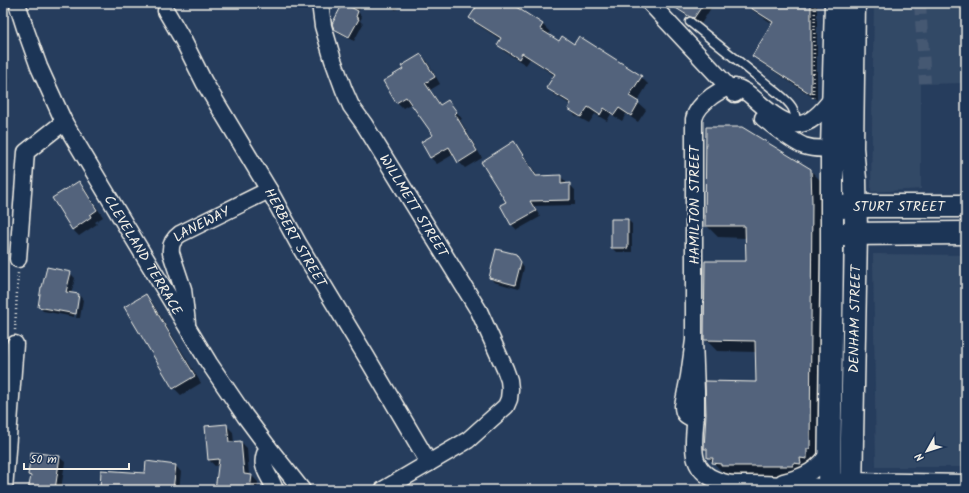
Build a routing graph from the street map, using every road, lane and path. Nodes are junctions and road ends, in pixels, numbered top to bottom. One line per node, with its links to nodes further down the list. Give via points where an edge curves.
1 (17, 3): 11 (street, CLEVELAND TERRACE, via 39,67)
2 (320, 3): 26 (street, WILLMETT STREET, via 323,26 333,60 351,106 479,311 508,380 510,389 506,406 468,440)
3 (650, 3): 9 (street)
4 (815, 3): 10 (path)
5 (836, 3): 10 (main road, DENHAM STREET)
6 (854, 3): 13 (main road, DENHAM STREET)
7 (166, 11): 14 (street, HERBERT STREET, via 204,82)
8 (690, 22): 12 (lane, via 790,104 795,114)
9 (728, 88): 12 (street, via 748,107); 27 (street, HAMILTON STREET, via 705,102 697,110 694,119 695,455 704,473 716,480 729,484)
10 (823, 99): 12 (street, via 818,116); 13 (main road, DENHAM STREET)
11 (64, 122): 21 (street, via 26,152); 22 (street, CLEVELAND TERRACE)
12 (793, 131): 13 (street, via 803,146 821,149)
13 (842, 148): 15 (main road, DENHAM STREET); 17 (main road, DENHAM STREET)
14 (269, 190): 22 (street, LANEWAY, via 180,234 172,242 170,248 183,289); 26 (street, HERBERT STREET)
15 (856, 206): 16 (main road, STURT STREET); 17 (main road, STURT STREET); 18 (main road, DENHAM STREET)
16 (966, 206)
17 (832, 208): 19 (main road, DENHAM STREET)
18 (856, 233): 19 (main road, STURT STREET); 20 (main road, STURT STREET); 29 (main road, DENHAM STREET)
19 (832, 234): 25 (main road, DENHAM STREET)
20 (966, 234)
21 (18, 259): 23 (path)
22 (188, 329): 24 (street, CLEVELAND TERRACE, via 228,392)
23 (15, 344): 30 (street)
24 (268, 447): 31 (street, via 263,459 264,466); 32 (street, CLEVELAND TERRACE)
25 (830, 451): 27 (street, via 822,463 811,472); 29 (main road, DENHAM STREET)
26 (429, 463): 33 (street)
27 (770, 486): 29 (street)
28 (966, 486): 29 (main road)
29 (835, 488)
30 (4, 490)
31 (275, 490)
32 (302, 490)
33 (383, 490)

